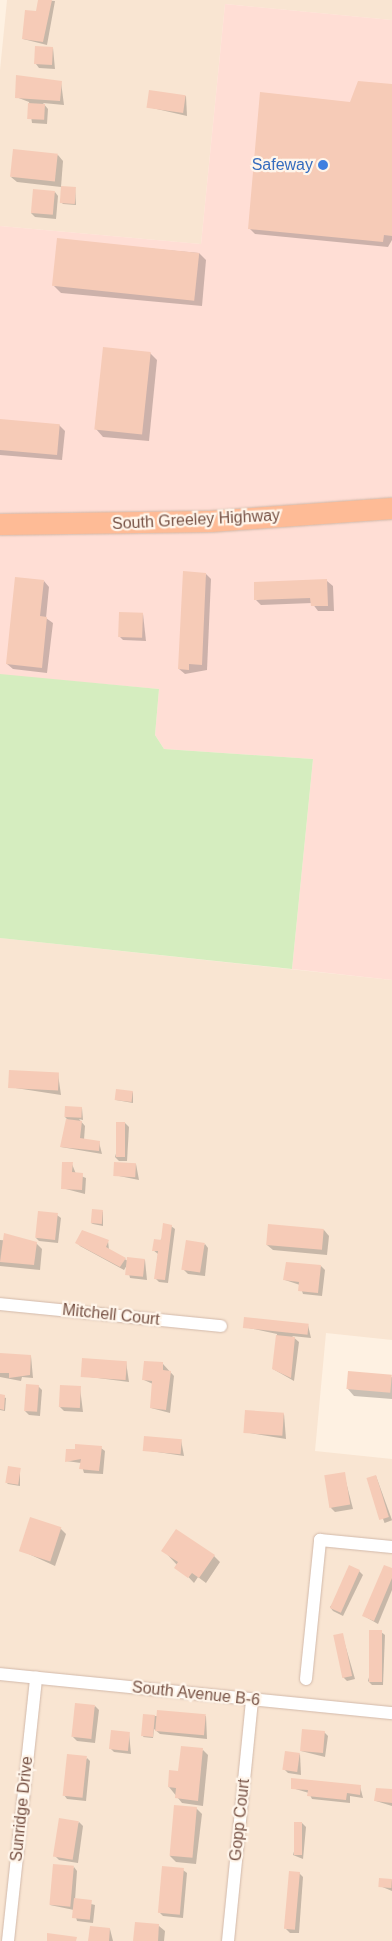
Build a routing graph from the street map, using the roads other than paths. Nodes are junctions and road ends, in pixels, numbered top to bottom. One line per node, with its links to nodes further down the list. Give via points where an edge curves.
1 (392, 508): 2 (highway, South Greeley Highway, via 210,521)
2 (0, 524)
3 (0, 1304): 4 (street, Mitchell Court)
4 (221, 1326)
5 (392, 1547): 8 (street, via 320,1540)
6 (0, 1674): 7 (street, South Avenue B-6)
7 (36, 1677): 9 (street, South Avenue B-6); 11 (street, Sunridge Drive)
8 (306, 1679)
9 (252, 1699): 10 (street, South Avenue B-6); 12 (street, Gopp Court)
10 (392, 1713)
11 (8, 1941)
12 (228, 1941)

